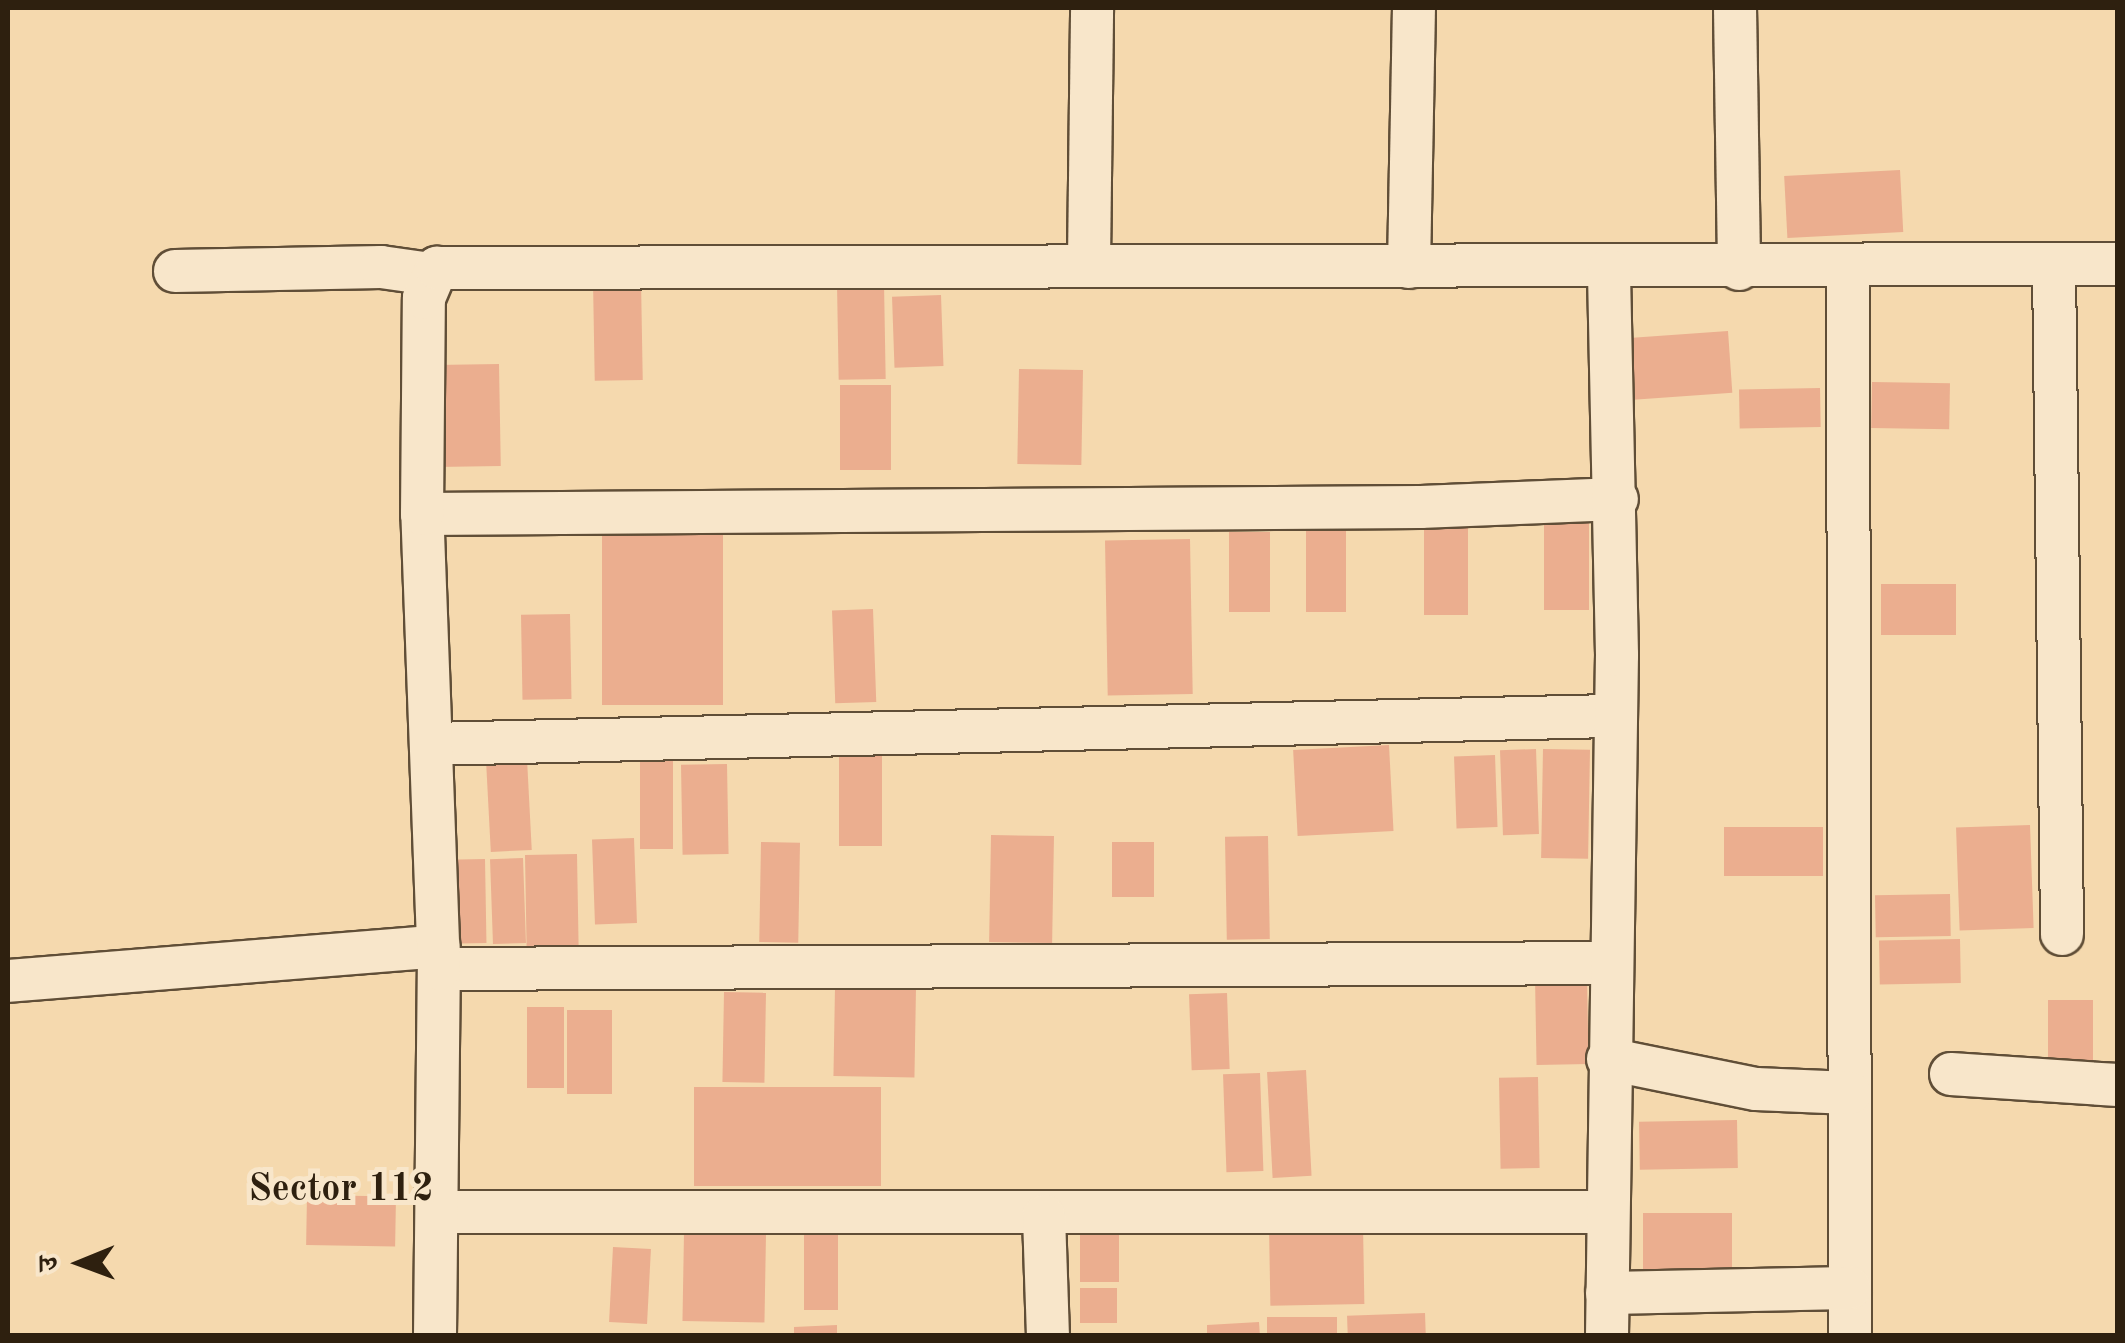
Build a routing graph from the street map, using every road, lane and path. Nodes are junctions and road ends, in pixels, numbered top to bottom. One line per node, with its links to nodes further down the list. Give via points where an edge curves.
1 (1092, 8): 4 (street)
2 (1414, 8): 7 (street)
3 (1734, 8): 9 (street)
4 (1089, 260): 7 (street); 12 (street, via 448,264)
5 (2118, 264): 6 (street)
6 (2054, 265): 8 (street); 17 (street)
7 (1409, 266): 10 (street)
8 (1848, 267): 9 (street); 24 (street)
9 (1739, 269): 10 (street)
10 (1609, 270): 13 (street)
11 (175, 271): 12 (street, via 367,266)
12 (432, 274): 14 (street, via 424,298)
13 (1617, 499): 14 (street, via 1420,508); 15 (street)
14 (422, 514): 16 (street)
15 (1614, 716): 16 (street); 19 (street)
16 (431, 744): 18 (street)
17 (2062, 934)
18 (439, 958): 19 (street); 20 (street); 25 (street)
19 (1608, 963): 21 (street)
20 (8, 981)
21 (1608, 1059): 24 (street, via 1773,1092); 26 (street)
22 (1950, 1074): 23 (street)
23 (2118, 1084)
24 (1850, 1093): 28 (street)
25 (440, 1212): 27 (street); 30 (street)
26 (1608, 1212): 27 (street); 29 (street)
27 (1044, 1216): 31 (street)
28 (1850, 1288): 29 (street); 33 (street)
29 (1607, 1292): 32 (street)
30 (436, 1336)
31 (1048, 1336)
32 (1606, 1336)
33 (1850, 1336)

